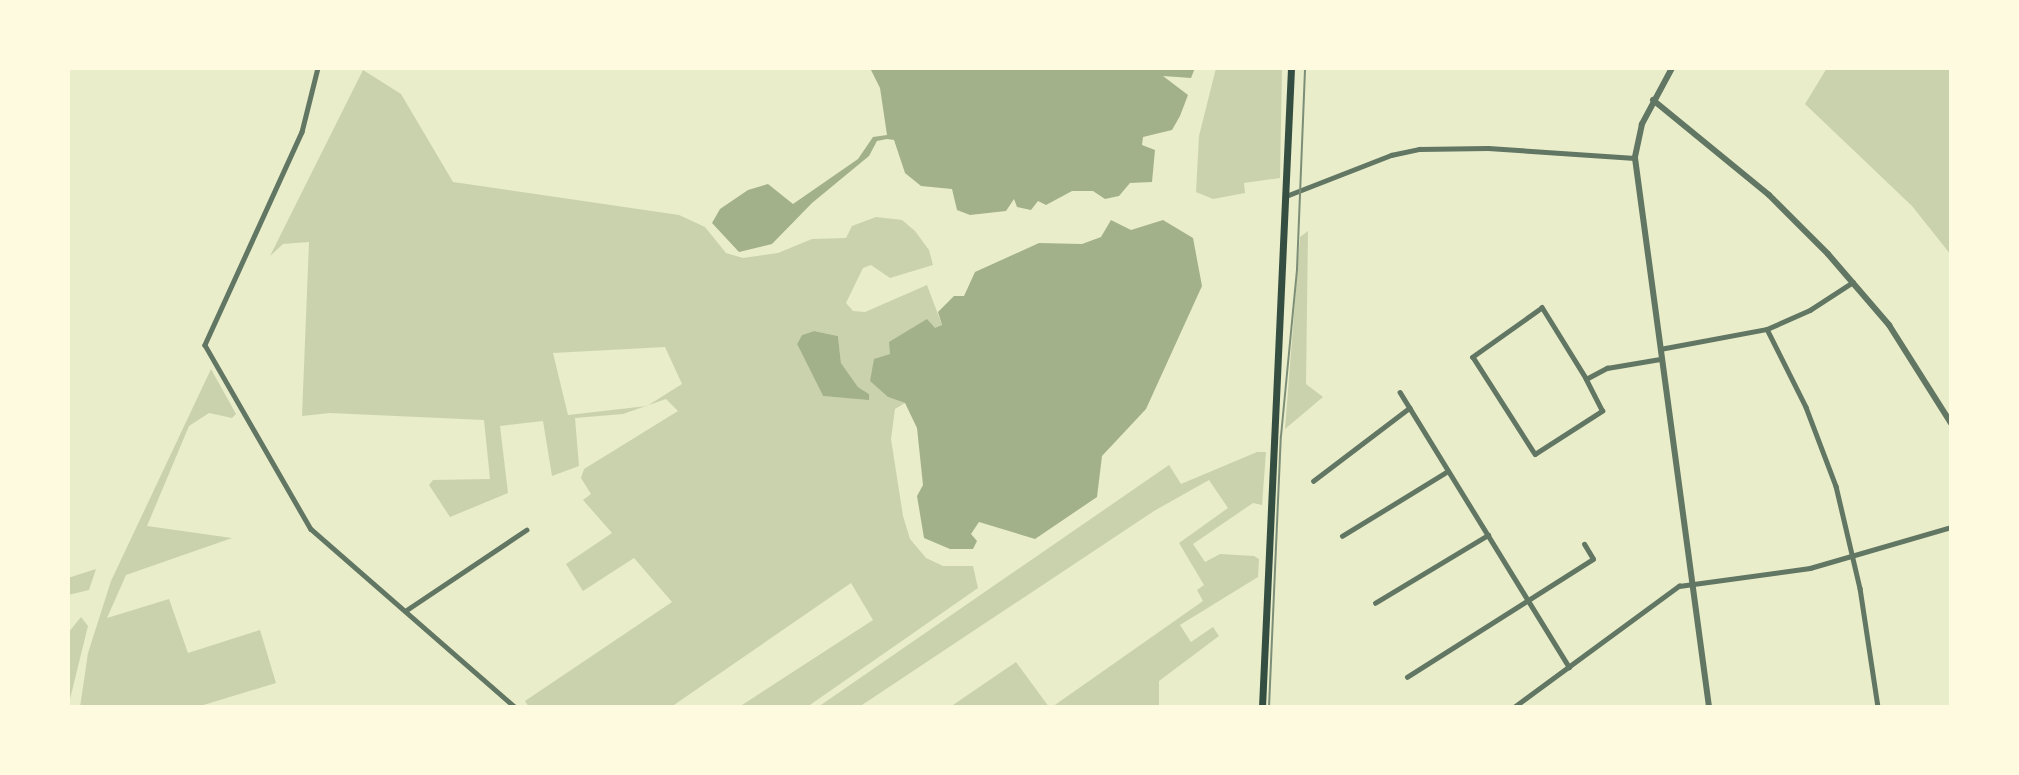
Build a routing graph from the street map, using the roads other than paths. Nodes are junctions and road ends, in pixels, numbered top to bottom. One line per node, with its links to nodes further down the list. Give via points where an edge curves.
1 (318, 68): 26 (street, via 312,105 205,345 311,529)
2 (1292, 68): 6 (main road)
3 (1672, 68): 4 (street)
4 (1653, 100): 5 (street, via 1637,136); 7 (street, via 1769,195)
5 (1635, 158): 6 (street, via 1488,148 1419,149 1391,155); 9 (street)
6 (1286, 196): 30 (main road)
7 (1854, 282): 8 (street, via 1811,310); 14 (street, via 1904,346)
8 (1767, 329): 9 (street); 22 (street, via 1822,445)
9 (1660, 349): 10 (street)
10 (1661, 359): 11 (street, via 1607,368); 23 (street)
11 (1586, 379): 11 (street, via 1602,411 1535,454 1473,357 1542,308)
12 (1400, 392): 13 (street)
13 (1409, 408): 15 (street); 16 (street)
14 (1951, 423)
15 (1448, 471): 19 (street); 20 (street)
16 (1313, 481)
17 (1951, 527): 22 (street)
18 (526, 530): 26 (street)
19 (1488, 535): 24 (street); 25 (street)
20 (1342, 536)
21 (1584, 544): 24 (street, via 1593,559)
22 (1854, 558): 23 (street); 33 (street)
23 (1692, 584): 27 (street, via 1676,589); 32 (street)
24 (1527, 600): 27 (street); 28 (street)
25 (1375, 603)
26 (405, 611): 29 (street)
27 (1569, 667): 31 (street)
28 (1407, 677)
29 (515, 707)
30 (1262, 707)
31 (1514, 707)
32 (1709, 707)
33 (1878, 707)

